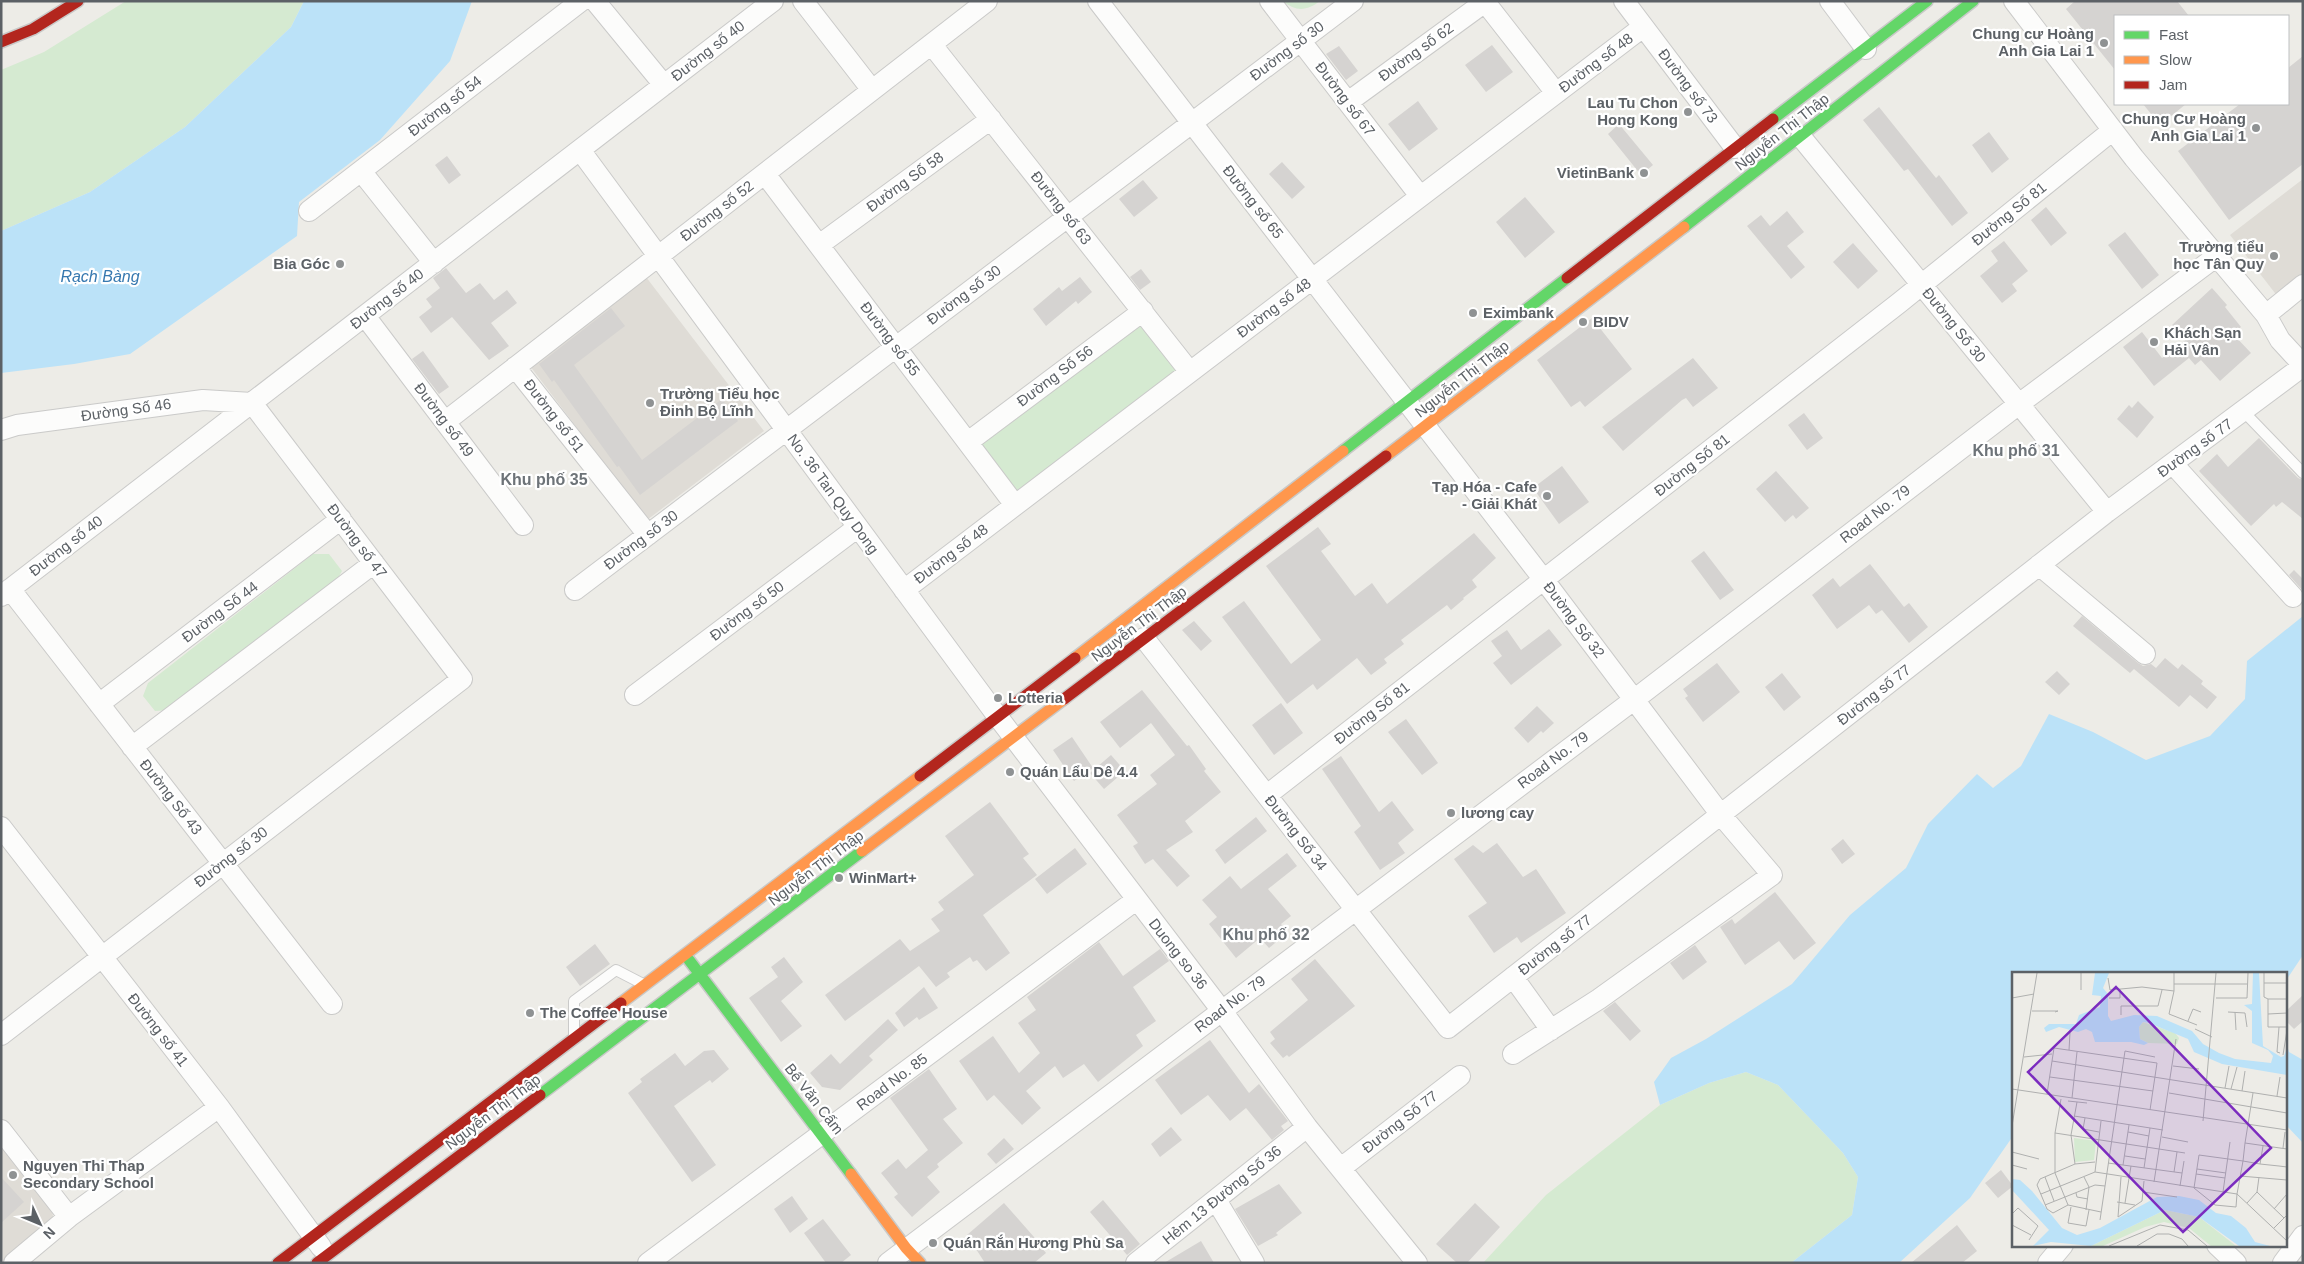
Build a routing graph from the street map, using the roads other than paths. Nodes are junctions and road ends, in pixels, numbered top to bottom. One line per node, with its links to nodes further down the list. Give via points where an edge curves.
1 (78, 1): 18 (main road)
2 (581, 1): 31 (street, Đường số 54)
3 (595, 1): 21 (street)
4 (773, 1): 21 (street, Đường số 40)
5 (803, 1): 22 (street)
6 (987, 1): 19 (street, Đường số 52)
7 (1098, 1): 26 (street, Đường số 65)
8 (1270, 1): 17 (street, Đường số 67)
9 (1353, 1): 17 (street, Đường số 30)
10 (1624, 1): 16 (street, Đường số 73)
11 (1830, 1): 20 (street)
12 (1927, 1): 20 (main road, Nguyễn Thị Thập)
13 (1972, 1): 28 (main road, Nguyễn Thị Thập)
14 (2014, 1): 27 (street)
15 (1485, 2): 23 (street); 24 (street, Đường số 62)
16 (1643, 27): 23 (street, Đường số 48); 29 (street, Đường số 73)
17 (1301, 41): 24 (street, Đường số 67); 26 (street, Đường số 30)
18 (1, 42)
19 (932, 45): 22 (street, Đường số 52); 25 (street, Đường số 63)
20 (1866, 49): 29 (main road, Nguyễn Thị Thập)
21 (664, 85): 30 (street, Đường số 40)
22 (872, 90): 32 (street, Đường số 52)
23 (1556, 93): 33 (street, Đường số 48)
24 (1348, 102): 33 (street, Đường số 67)
25 (991, 119): 35 (street, Đường số 63); 36 (street, Đường Số 58)
26 (1192, 124): 35 (street, Đường số 30); 40 (street, Đường số 65)
27 (2113, 130): 38 (street); 41 (street, Đường Số 81)
28 (1801, 138): 41 (street, Đường Số 30); 55 (main road, Nguyễn Thị Thập)
29 (1735, 148): 51 (main road, Nguyễn Thị Thập)
30 (580, 150): 37 (street, No. 36 Tan Quy Dong); 39 (street, Đường số 40)
31 (361, 171): 34 (street, Đường số 54); 39 (street)
32 (765, 174): 36 (street, Đường số 55); 37 (street, Đường số 52)
33 (1420, 196): 40 (street, Đường số 48)
34 (309, 211)
35 (1068, 218): 43 (street, Đường số 63); 46 (street, Đường số 30)
36 (819, 245): 46 (street, Đường số 55)
37 (659, 256): 48 (street, Đường số 52); 56 (street, No. 36 Tan Quy Dong)
38 (2217, 256): 45 (street); 52 (street, Road No. 79)
39 (434, 263): 44 (street, Đường số 40)
40 (1312, 279): 49 (street, Đường số 48); 51 (street, Đường số 65)
41 (1922, 285): 52 (street, Đường Số 30); 69 (street, Đường Số 81)
42 (2303, 285): 45 (street)
43 (1143, 311): 49 (street, Đường số 63); 58 (street, Đường Số 56)
44 (365, 316): 50 (street, Đường số 40); 54 (street, Đường số 49)
45 (2266, 316): 47 (street, via 2280,340)
46 (895, 346): 56 (street, Đường số 30); 58 (street, Đường số 55)
47 (2303, 366): 53 (street, Đường số 77)
48 (515, 367): 54 (street, Đường số 52); 66 (street, Đường số 51)
49 (1190, 372): 61 (street, Đường số 48)
50 (252, 403): 57 (street, Đường Số 46, via 203,400 17,425); 63 (street, Đường số 47); 72 (street, Đường số 40)
51 (1407, 403): 55 (street, Đường Số 32); 80 (main road, Nguyễn Thị Thập)
52 (2019, 404): 62 (street, Đường Số 30); 78 (street, Road No. 79)
53 (2244, 412): 59 (street, Đường số 77); 60 (lane)
54 (446, 421): 64 (street, Đường số 49)
55 (1424, 427): 69 (street, Đường Số 32); 74 (main road, Nguyễn Thị Thập)
56 (786, 429): 65 (street, No. 36 Tan Quy Dong); 66 (street, Đường số 30)
57 (1, 430)
58 (968, 442): 61 (street, Đường số 55)
59 (2173, 464): 62 (street, Đường số 77); 73 (street)
60 (2303, 473)
61 (1015, 505): 71 (street, Đường số 48)
62 (2107, 512): 68 (street, Đường số 77)
63 (340, 519): 67 (street, Đường số 47); 79 (street, Đường Số 44)
64 (523, 525)
65 (858, 527): 71 (street, No. 36 Tan Quy Dong); 77 (street, Đường số 50)
66 (648, 535): 70 (street, Đường số 30)
67 (374, 563): 76 (street, Đường số 47); 82 (street)
68 (2039, 565): 75 (street); 84 (street, Đường số 77)
69 (1544, 580): 78 (street, Đường Số 32); 83 (street, Đường Số 81)
70 (575, 590)
71 (904, 590): 80 (street, No. 36 Tan Quy Dong)
72 (6, 593): 79 (street, Đường Số 43)
73 (2293, 597)
74 (1144, 638): 81 (main road, Nguyễn Thị Thập); 83 (street, Đường Số 34)
75 (2145, 654)
76 (462, 679): 86 (street, Đường số 30)
77 (636, 695)
78 (1635, 699): 84 (street, Đường Số 32); 88 (street, Road No. 79)
79 (100, 704): 82 (street, Đường Số 43)
80 (998, 717): 81 (street, No. 36 Tan Quy Dong); 89 (main road, Nguyễn Thị Thập)
81 (1014, 738): 87 (street, Duong so 36); 91 (main road, Nguyễn Thị Thập)
82 (132, 747): 86 (street, Đường Số 43)
83 (1266, 795): 88 (street, Đường Số 34)
84 (1721, 815): 92 (street, Đường số 77); 97 (street, Đường Số 32, via 1772,875)
85 (4, 837): 90 (street, Đường số 41)
86 (223, 864): 90 (street, Đường số 30); 94 (street, Đường Số 43)
87 (1136, 900): 95 (street, Duong so 36); 105 (street, Road No. 85)
88 (1355, 909): 95 (street, Road No. 79); 96 (street, Đường Số 34)
89 (684, 954): 91 (main road, Bế Văn Cấm); 93 (main road, Nguyễn Thị Thập)
90 (101, 958): 98 (street, Đường số 30); 102 (street, Đường số 41)
91 (699, 975): 105 (main road, Bế Văn Cấm); 114 (main road, Nguyễn Thị Thập)
92 (1513, 977): 96 (street, Đường số 77); 97 (street)
93 (644, 984): 99 (main road, Nguyễn Thị Thập); 99 (lane, via 616,970 574,1001)
94 (332, 1004)
95 (1222, 1011): 103 (street, Duong so 36); 113 (street, Road No. 79)
96 (1448, 1028)
97 (1551, 1030): 100 (street)
98 (1, 1035)
99 (574, 1037): 109 (main road, Nguyễn Thị Thập)
100 (1513, 1054)
101 (1460, 1076): 106 (street, Đường Số 77)
102 (219, 1107): 108 (street); 109 (street, Đường số 41)
103 (1307, 1126): 106 (street, Duong so 36); 107 (street, Hẻm 13 Đường Số 36)
104 (1, 1130): 108 (street)
105 (822, 1134): 113 (main road, Bế Văn Cấm); 119 (street, Road No. 85)
106 (1341, 1168): 124 (street, Duong so 36)
107 (1216, 1200): 122 (street, Hẻm 13 Đường Số 36); 123 (street)
108 (69, 1217): 117 (street)
109 (312, 1236): 114 (street, Đường số 41); 118 (main road, Nguyễn Thị Thập)
110 (2303, 1236): 115 (street)
111 (2062, 1246): 116 (street)
112 (2218, 1246): 125 (street)
113 (906, 1248): 120 (street, Road No. 79); 121 (main road, Bế Văn Cấm)
114 (326, 1260)
115 (2289, 1261)
116 (2049, 1262)
117 (14, 1263)
118 (278, 1263)
119 (648, 1263)
120 (888, 1263)
121 (920, 1263)
122 (1136, 1263)
123 (1254, 1263)
124 (1417, 1263)
125 (2236, 1263)

